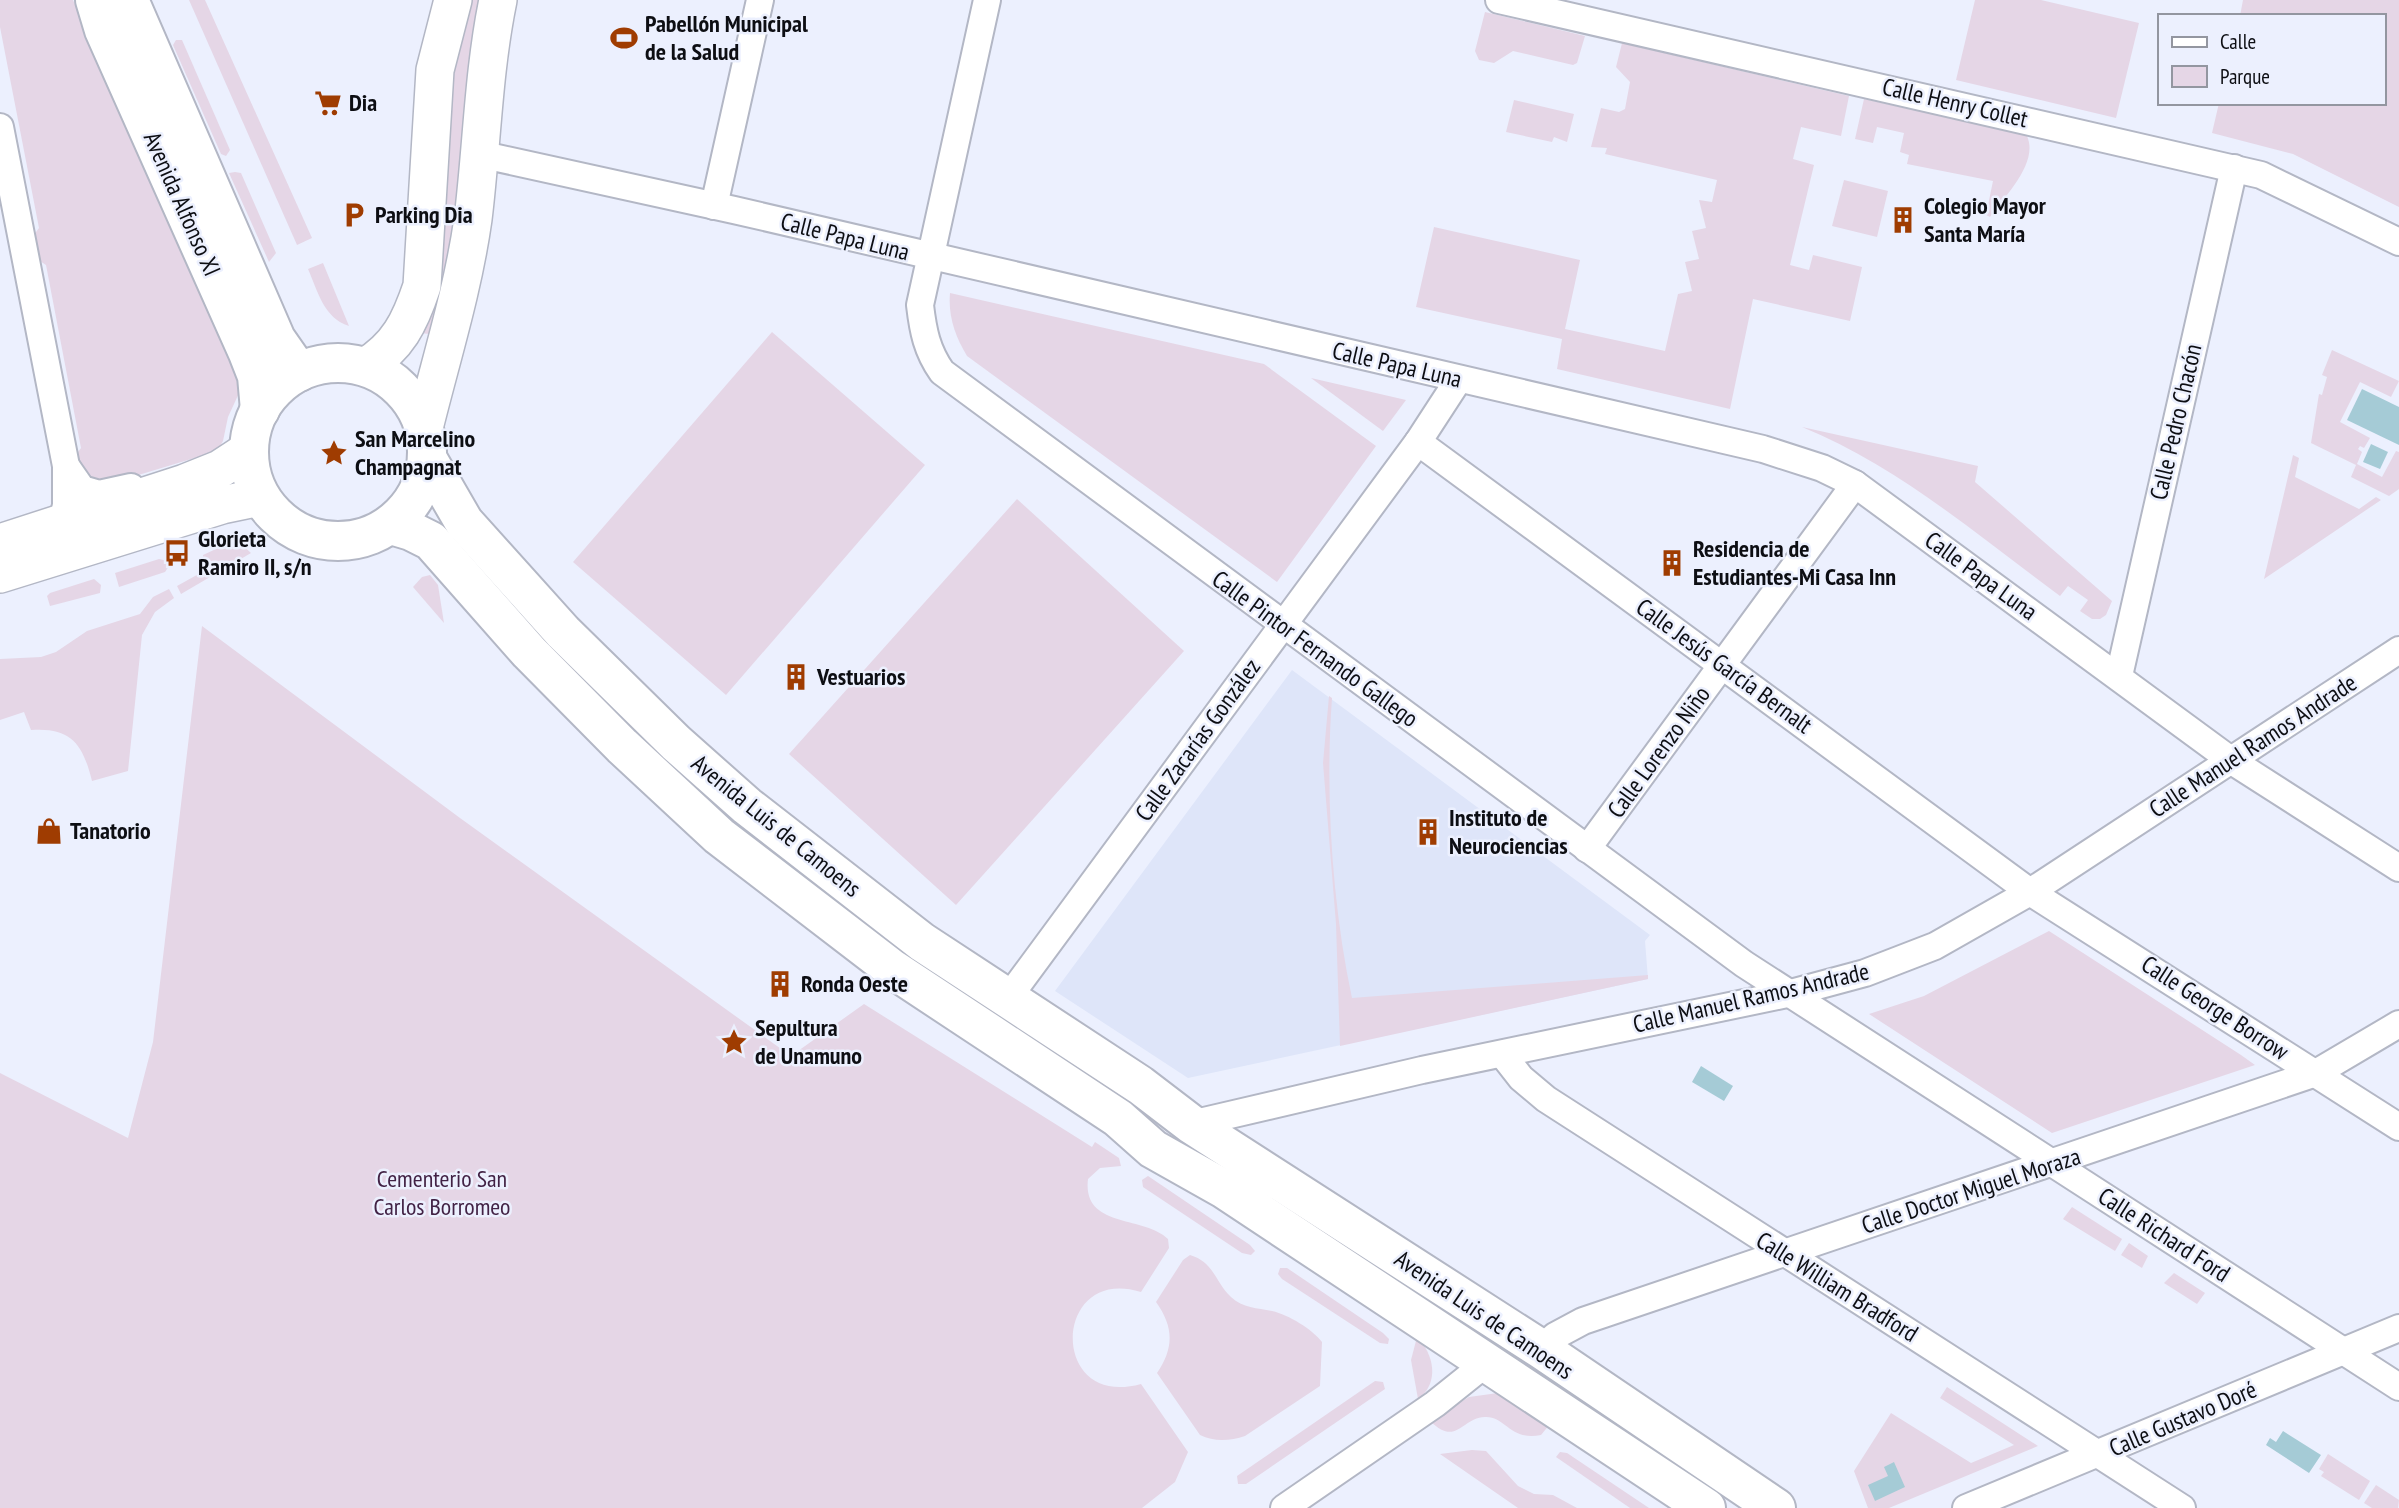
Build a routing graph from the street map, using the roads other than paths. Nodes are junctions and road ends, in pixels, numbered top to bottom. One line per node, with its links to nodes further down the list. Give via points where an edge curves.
1 (129, 0): 15 (main road, Avenida Alfonso XI, via 276,339)
2 (453, 0): 14 (main road, via 435,70 422,286 397,342)
3 (498, 0): 9 (main road)
4 (760, 0): 11 (street)
5 (987, 0): 13 (street, Calle Pintor Fernando Gallego)
6 (1499, 0): 10 (street, Calle Henry Collet)
7 (95, 10): 17 (main road, Avenida Alfonso XI, via 248,353 257,376)
8 (0, 127): 21 (street)
9 (479, 154): 11 (street, Calle Papa Luna); 19 (main road, via 460,288)
10 (2234, 168): 12 (street, Calle Henry Collet, via 2261,175); 32 (street, Calle Pedro Chacón)
11 (714, 206): 13 (street, Calle Papa Luna)
12 (2399, 242)
13 (928, 257): 16 (street, Calle Papa Luna); 29 (street, Calle Pintor Fernando Gallego, via 920,305 927,344 942,372)
14 (365, 367): 15 (main road, via 343,363); 19 (main road, via 391,381 412,401)
15 (299, 372): 17 (main road, via 283,382)
16 (1458, 379): 18 (street, Calle Zacarías González); 23 (street, Calle Papa Luna, via 1763,449)
17 (260, 410): 20 (main road)
18 (1418, 442): 29 (street, Calle Zacarías González); 31 (street, Calle Jesús García Bernalt)
19 (426, 443): 26 (main road, via 422,481 411,503); 38 (main road, Avenida Luis de Camoens, via 470,529 563,632 676,743 832,873 922,942)
20 (249, 450): 22 (main road, via 220,469); 24 (main road)
21 (66, 466): 22 (street, via 82,489 99,494); 25 (street)
22 (185, 483): 25 (main road)
23 (1855, 484): 31 (street, Calle Lorenzo Niño); 32 (street, Calle Papa Luna)
24 (260, 498): 26 (main road, via 295,530 316,539 360,539); 28 (main road, via 222,505)
25 (62, 524): 27 (main road)
26 (391, 525): 42 (main road, Avenida Luis de Camoens, via 430,541 545,668 719,836 891,968)
27 (0, 543)
28 (0, 574)
29 (1283, 624): 34 (street, Calle Pintor Fernando Gallego); 38 (street, Calle Zacarías González)
30 (2399, 650): 33 (street, Calle Manuel Ramos Andrade)
31 (1723, 666): 34 (street, Calle Lorenzo Niño); 36 (street, Calle Jesús García Bernalt)
32 (2119, 676): 33 (street, Calle Papa Luna)
33 (2232, 761): 35 (street, Calle Papa Luna); 36 (street, Calle Manuel Ramos Andrade)
34 (1587, 849): 37 (street, Calle Pintor Fernando Gallego)
35 (2399, 868)
36 (2029, 892): 37 (street, Calle Manuel Ramos Andrade, via 1935,946 1865,973); 41 (street, Calle George Borrow)
37 (1787, 994): 40 (street, Calle Manuel Ramos Andrade); 45 (street, Calle Richard Ford)
38 (1008, 998): 43 (main road, Avenida Luis de Camoens)
39 (2399, 1024): 41 (street, Calle Doctor Miguel Moraza)
40 (1503, 1055): 43 (street, Calle Manuel Ramos Andrade); 46 (street, Calle William Bradford, via 1539,1094)
41 (2316, 1073): 44 (street, Calle George Borrow); 45 (street, Calle Doctor Miguel Moraza)
42 (1125, 1123): 43 (main road, Avenida Luis de Camoens, via 1172,1130); 50 (main road, Avenida Luis de Camoens, via 1153,1149 1224,1189)
43 (1191, 1124): 48 (main road, Avenida Luis de Camoens)
44 (2399, 1127)
45 (2051, 1164): 46 (street, Calle Doctor Miguel Moraza); 49 (street, Calle Richard Ford)
46 (1783, 1253): 48 (street, Calle Doctor Miguel Moraza, via 1572,1326); 52 (street, Calle William Bradford)
47 (2399, 1328): 49 (street, Calle Gustavo Doré)
48 (1541, 1349): 55 (main road, Avenida Luis de Camoens)
49 (2343, 1352): 51 (street, Calle Richard Ford); 52 (street, Calle Gustavo Doré)
50 (1485, 1364): 53 (street); 54 (main road, Avenida Luis de Camoens)
51 (2399, 1387)
52 (2098, 1454): 56 (street, Calle Gustavo Doré); 57 (street, Calle William Bradford)
53 (1284, 1508)
54 (1706, 1508)
55 (1776, 1508)
56 (1966, 1508)
57 (2182, 1508)

